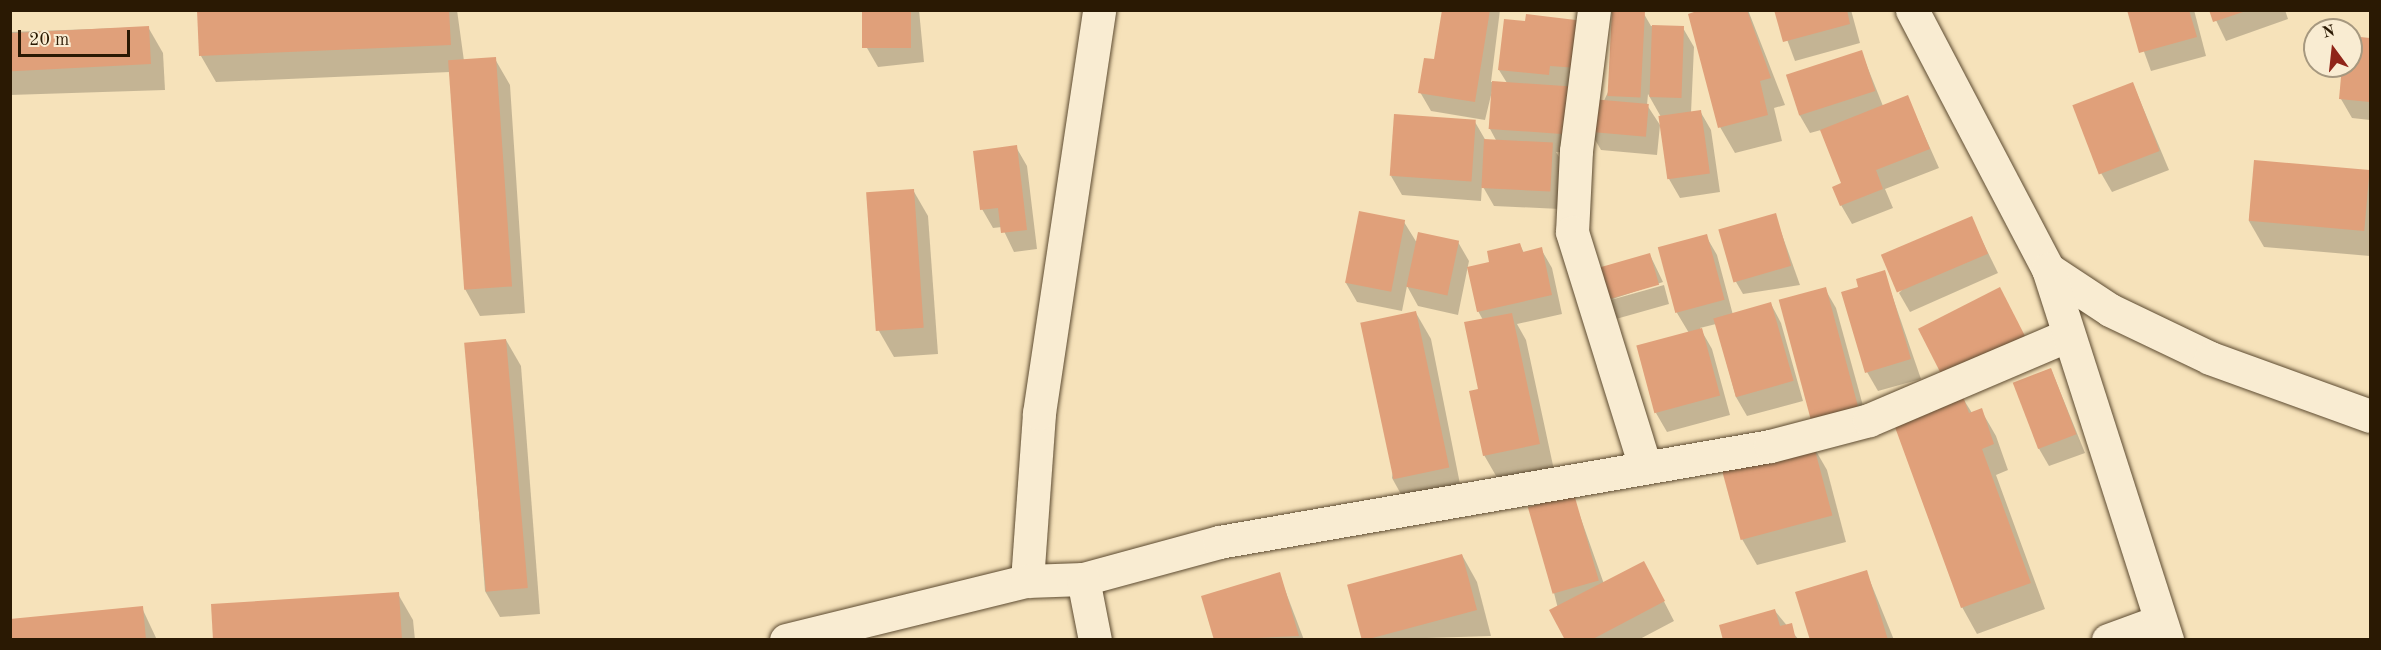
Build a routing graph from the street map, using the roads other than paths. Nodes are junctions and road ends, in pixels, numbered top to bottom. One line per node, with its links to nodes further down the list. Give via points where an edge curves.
1 (1099, 10): 9 (street, via 1039,413)
2 (1594, 10): 7 (street, via 1576,151 1572,232)
3 (1912, 10): 4 (street)
4 (2048, 269): 5 (street); 6 (street, via 2110,310 2210,358)
5 (2068, 335): 7 (street, via 1869,420 1770,446); 10 (street)
6 (2370, 416)
7 (1645, 467): 8 (street, via 1219,542)
8 (1083, 579): 9 (street); 12 (street)
9 (1028, 581): 11 (street)
10 (2163, 630): 13 (street)
11 (786, 639)
12 (1095, 639)
13 (2108, 639)

